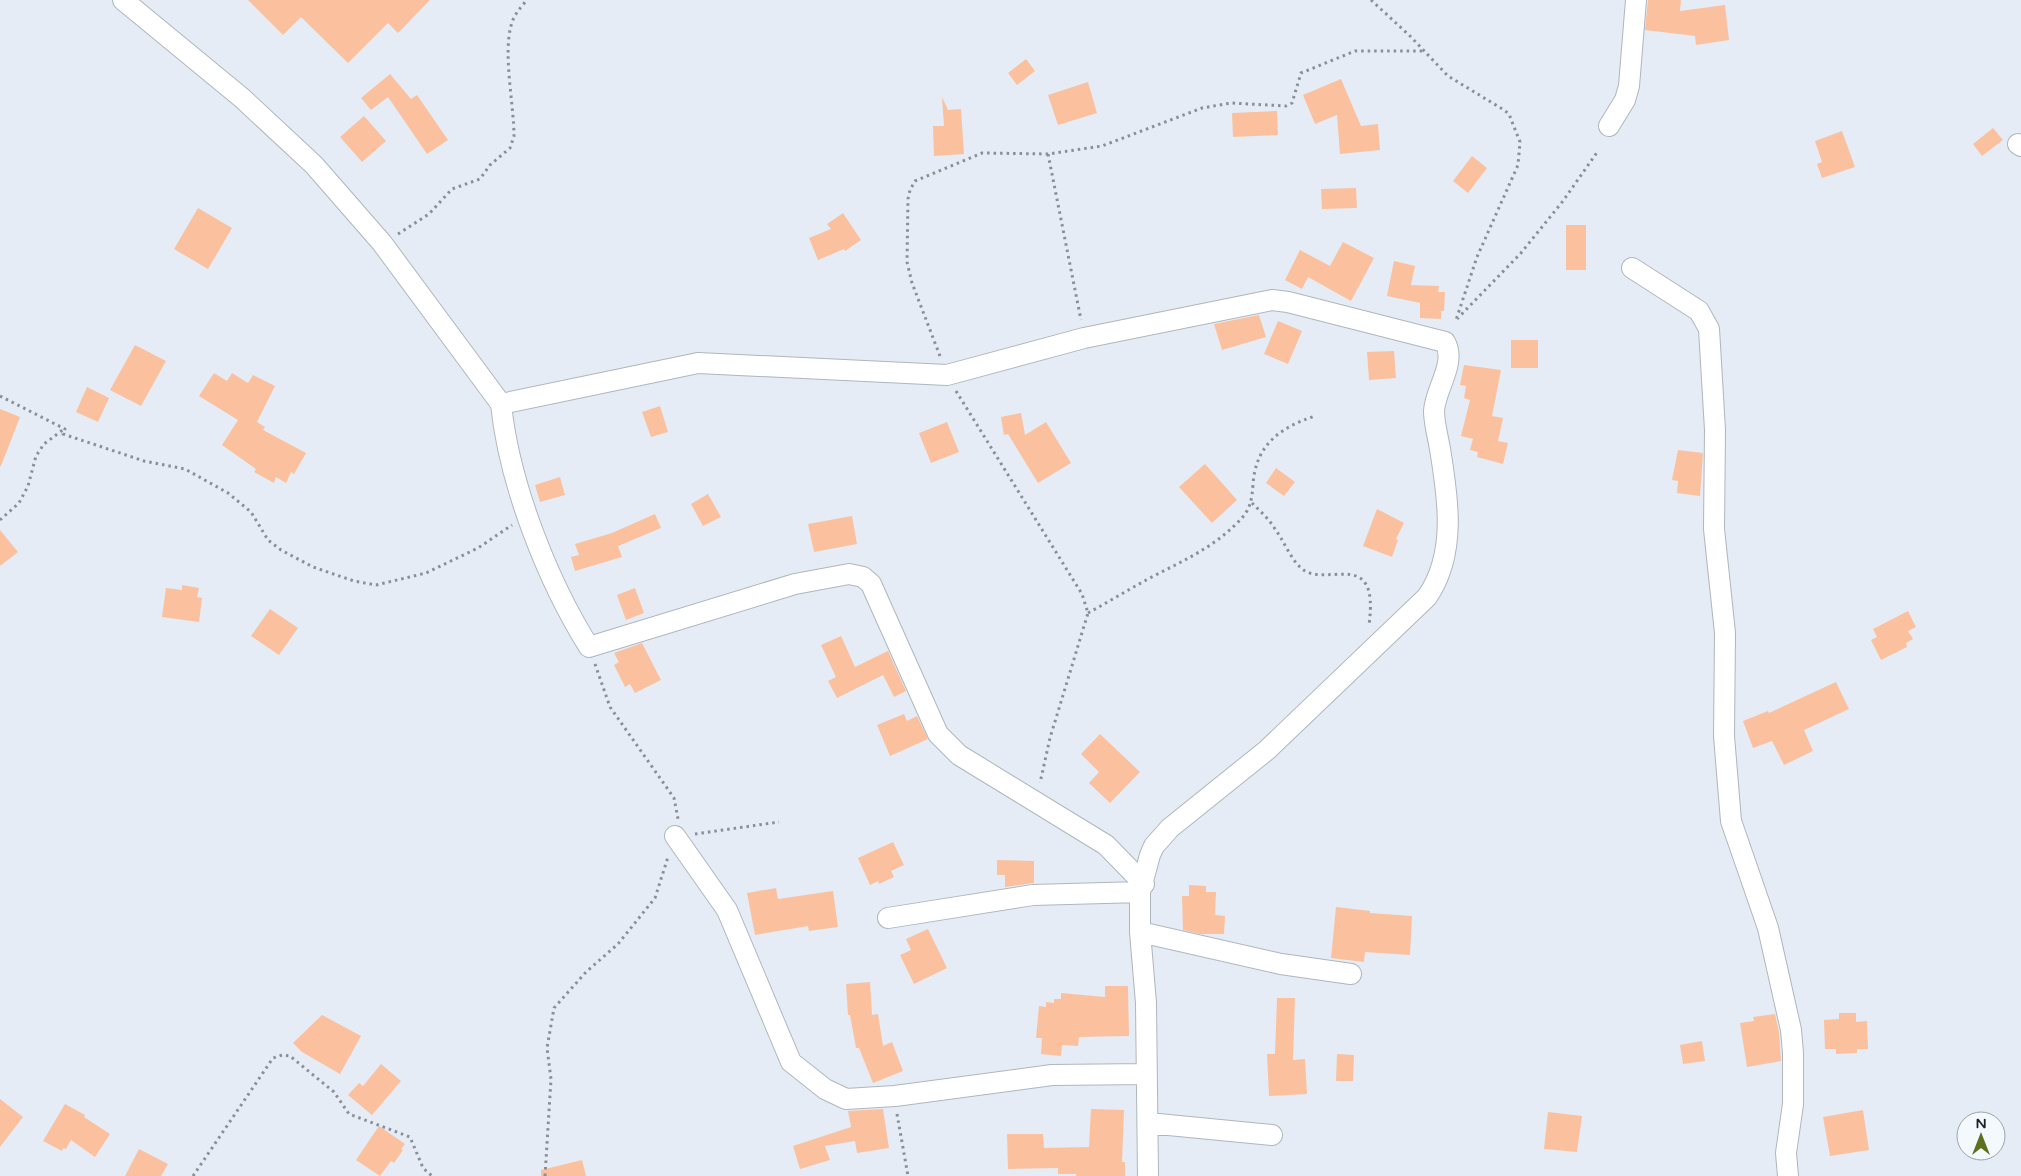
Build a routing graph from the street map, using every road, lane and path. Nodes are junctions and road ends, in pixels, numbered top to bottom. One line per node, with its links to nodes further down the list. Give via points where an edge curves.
1 (122, 0): 9 (street, via 242,98 314,165)
2 (527, 0): 9 (path, via 510,28 514,136 510,148 490,165 480,179 452,189 429,214)
3 (1371, 0): 5 (path)
4 (1636, 0): 6 (street, via 1628,86 1625,100)
5 (1422, 51): 8 (path, via 1355,50 1301,73 1290,105 1231,103 1202,108 1102,146); 11 (path, via 1448,76 1509,114 1520,142 1518,165 1477,257)
6 (1609, 126)
7 (1598, 151): 11 (path, via 1522,253)
8 (1048, 154): 12 (path); 14 (path, via 982,153 926,175 910,190 907,262)
9 (382, 243): 16 (street)
10 (1632, 268): 41 (street, via 1700,311 1709,329 1715,430 1714,529 1725,633 1724,736 1731,821 1768,928 1791,1030 1793,1104 1786,1154)
11 (1456, 320): 13 (path)
12 (1084, 338): 13 (street, via 1279,300); 14 (street)
13 (1445, 342): 24 (street, via 1450,355 1434,411 1449,505 1444,556 1434,587 1427,597)
14 (947, 375): 16 (street, via 698,363); 22 (path, via 1082,594)
15 (0, 396): 18 (path)
16 (501, 404): 20 (street, via 504,433)
17 (1315, 416): 19 (path, via 1296,422 1270,440 1257,460)
18 (65, 429): 20 (path, via 63,434 91,444 144,461 185,469 228,493 251,512 268,540 281,550 313,567 354,581 376,585 426,572 478,548); 21 (path, via 44,444 36,456 20,502)
19 (1252, 502): 22 (path, via 1240,521 1206,548); 24 (path, via 1274,527 1300,567 1308,573 1347,572 1362,580 1372,604)
20 (528, 515): 23 (street, via 568,613)
21 (1, 519)
22 (1088, 613): 25 (path, via 1050,738)
23 (589, 647): 25 (street, via 795,584 850,574 863,577 871,584 938,734 959,755); 27 (path, via 610,707 674,798 679,816)
24 (1365, 658): 28 (street, via 1267,750 1170,828 1154,846)
25 (1036, 800): 28 (street, via 1106,845)
26 (779, 822): 27 (path)
27 (675, 836): 33 (street, via 727,910 792,1062 825,1089 846,1098); 38 (path, via 655,898 618,944 586,972 554,1008 547,1048 551,1080)
28 (1142, 888): 29 (street, via 1033,895); 30 (street)
29 (888, 918)
30 (1140, 932): 31 (street, via 1281,964); 32 (street, via 1146,1003)
31 (1351, 974)
32 (1146, 1074): 33 (street, via 1052,1075); 34 (street)
33 (895, 1096): 39 (path)
34 (1148, 1123): 35 (street); 40 (street)
35 (1272, 1135)
36 (193, 1176): 37 (path, via 273,1058 282,1055 290,1056 334,1092 349,1114 410,1137 423,1168)
37 (432, 1176)
38 (545, 1176)
39 (908, 1176)
40 (1148, 1176)
41 (1788, 1176)

